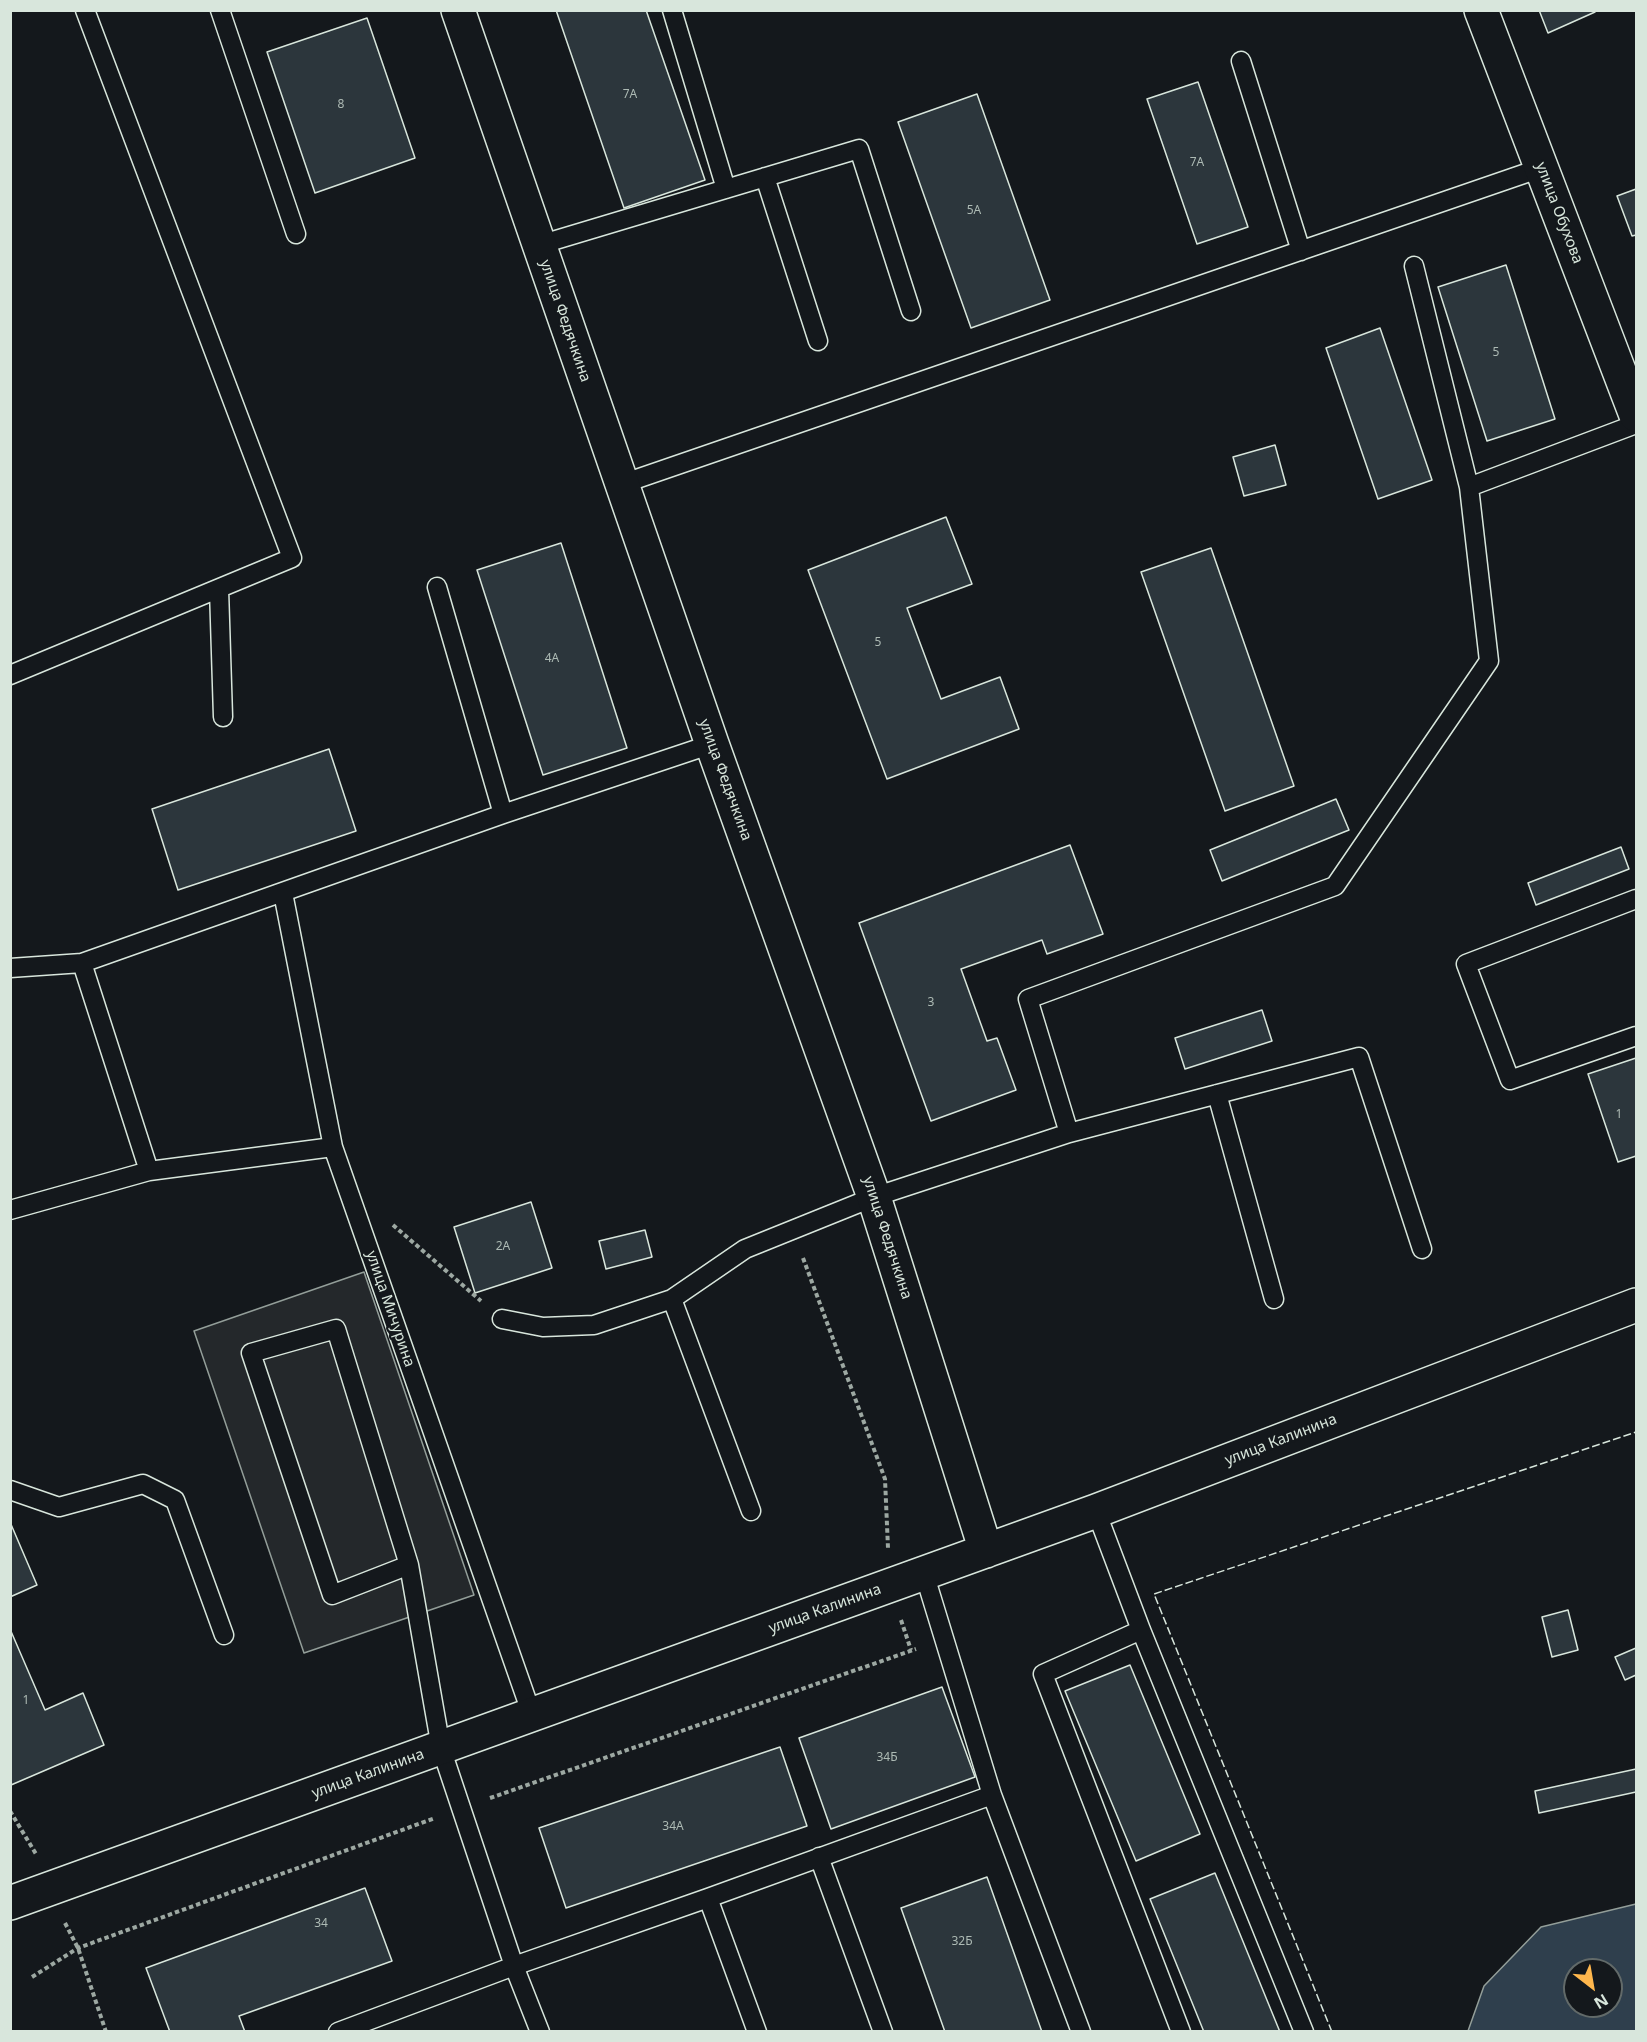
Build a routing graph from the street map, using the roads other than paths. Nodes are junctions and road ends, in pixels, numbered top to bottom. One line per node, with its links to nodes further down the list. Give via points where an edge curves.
1 (85, 10): 21 (lane, via 292,558)
2 (219, 10): 10 (lane)
3 (458, 10): 11 (street, улица Федячкина)
4 (672, 10): 9 (lane)
5 (1480, 10): 7 (street, улица Обухова)
6 (1241, 61): 12 (lane)
7 (1541, 168): 12 (lane); 16 (street, улица Обухова)
8 (765, 177): 9 (lane); 14 (lane, via 859,149); 15 (lane)
9 (726, 189): 11 (lane)
10 (296, 234)
11 (539, 246): 18 (street, улица Федячкина)
12 (1301, 250): 18 (lane)
13 (1414, 266): 19 (lane)
14 (911, 311)
15 (818, 341)
16 (1636, 415)
17 (1636, 424): 19 (lane)
18 (622, 484): 24 (street, улица Федячкина)
19 (1468, 487): 32 (lane, via 1489,661 1335,886 1028,999)
20 (437, 587): 25 (lane)
21 (219, 589): 22 (lane); 23 (lane)
22 (10, 675)
23 (223, 717)
24 (712, 744): 25 (lane); 35 (street, улица Федячкина)
25 (503, 814): 26 (lane)
26 (283, 893): 28 (lane); 33 (lane, улица Мичурина)
27 (1636, 900): 30 (lane, via 1466,964 1510,1080)
28 (82, 963): 29 (lane); 34 (lane)
29 (10, 968)
30 (1636, 1036)
31 (1217, 1095): 32 (lane); 37 (lane, via 1359,1057); 39 (lane)
32 (1069, 1134): 35 (lane)
33 (333, 1147): 34 (lane); 50 (lane, улица Мичурина)
34 (149, 1171): 36 (lane)
35 (874, 1197): 38 (lane, via 745,1249); 45 (street, улица Федячкина)
36 (10, 1210)
37 (1422, 1249)
38 (672, 1299): 41 (lane, via 594,1325 543,1327); 43 (lane)
39 (1274, 1299)
40 (1636, 1305): 44 (street, улица Калинина)
41 (502, 1319)
42 (10, 1490): 49 (lane, via 59,1507 143,1484 175,1500)
43 (751, 1510)
44 (1096, 1511): 45 (street, улица Калинина); 48 (lane)
45 (986, 1551): 47 (street, улица Калинина)
46 (409, 1565): 46 (lane, via 332,1595 251,1353 336,1329); 51 (lane)
47 (924, 1573): 50 (street, улица Калинина); 52 (lane)
48 (1141, 1630): 62 (lane, via 1043,1674); 63 (lane)
49 (224, 1635)
50 (532, 1715): 51 (street, улица Калинина)
51 (441, 1748): 55 (street, улица Калинина); 56 (lane)
52 (992, 1795): 53 (lane); 61 (lane)
53 (819, 1857): 54 (lane); 60 (lane)
54 (708, 1898): 56 (lane); 59 (lane)
55 (10, 1903)
56 (514, 1966): 57 (lane); 58 (lane)
57 (338, 2031)
58 (540, 2031)
59 (757, 2031)
60 (883, 2031)
61 (1081, 2031)
62 (1181, 2031)
63 (1304, 2031)

